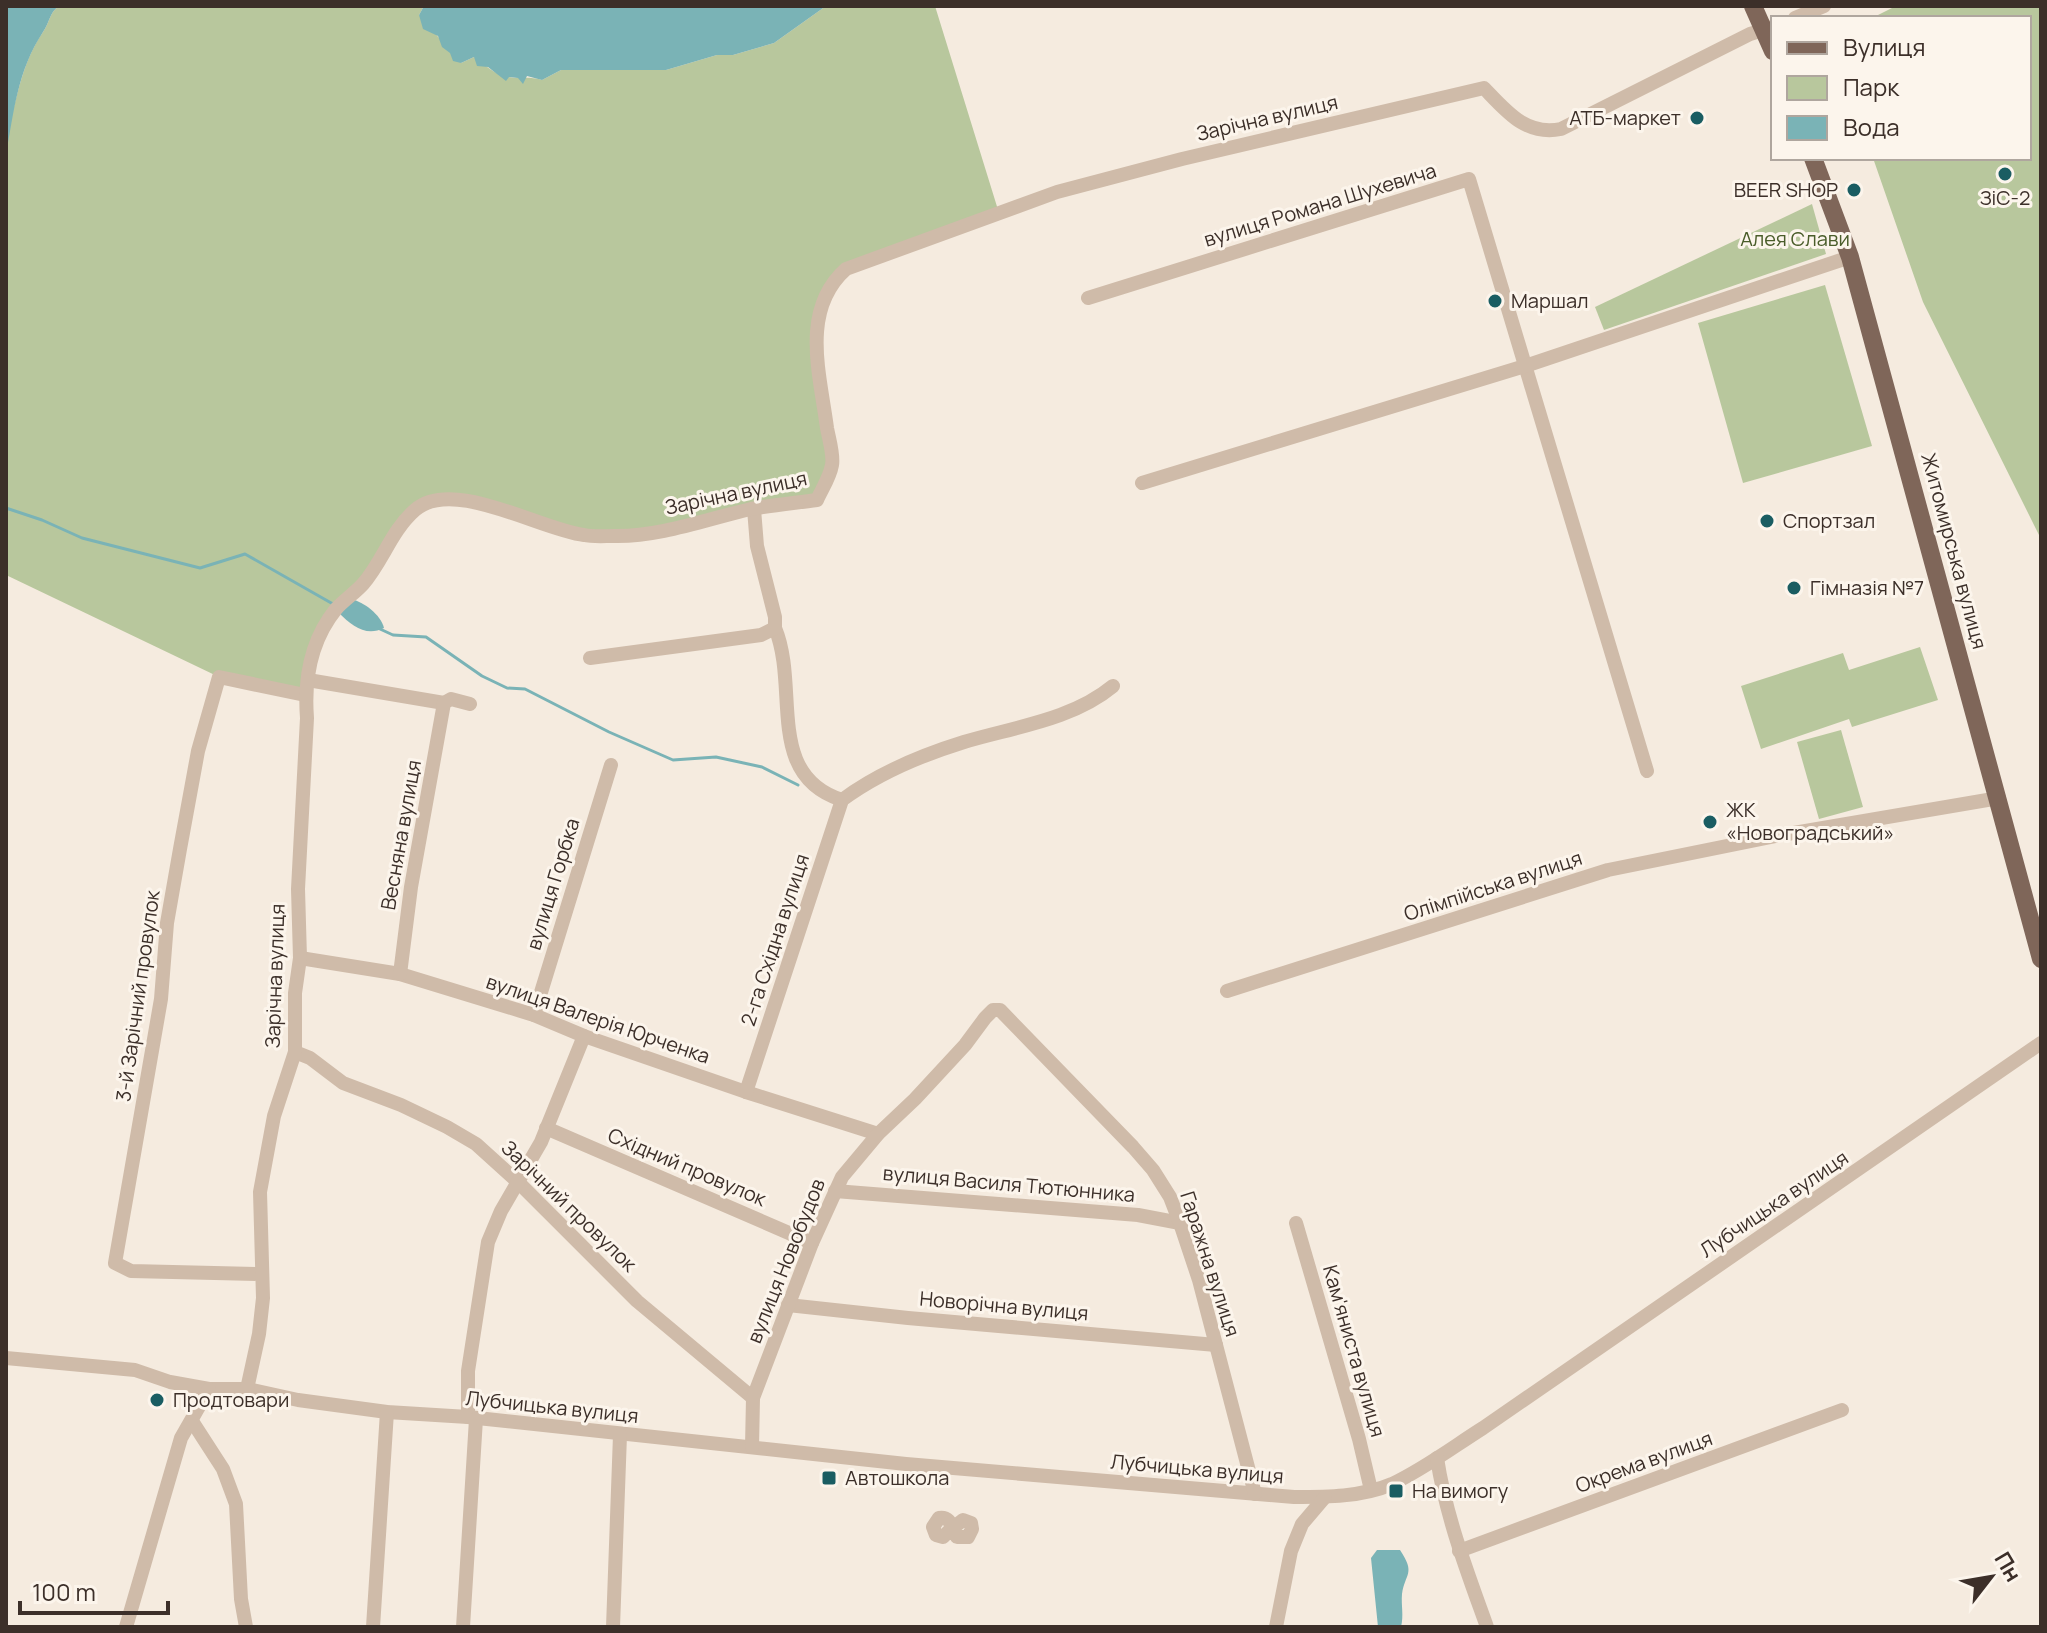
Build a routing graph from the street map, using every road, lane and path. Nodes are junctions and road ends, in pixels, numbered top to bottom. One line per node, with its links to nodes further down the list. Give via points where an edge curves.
1 (1753, 6): 4 (main road)
2 (1824, 6): 3 (street)
3 (1800, 16)
4 (1769, 29): 10 (street, Зарічна вулиця, via 1561,129 1528,127 1484,88 1057,192 846,269 831,282 816,324 832,465 817,500)
5 (1814, 160): 6 (main road, Житомирська вулиця)
6 (1850, 257): 8 (street); 20 (main road, Житомирська вулиця)
7 (1088, 298): 8 (street, вулиця Романа Шухевича, via 1469,179)
8 (1525, 366): 9 (street); 19 (street, вулиця Романа Шухевича)
9 (1142, 483)
10 (754, 509): 11 (street); 13 (street, Зарічна вулиця, via 618,537 583,535 511,511 435,500 418,507 399,526 364,583 324,626)
11 (775, 628): 12 (street, via 761,635); 21 (street, via 785,661 790,744 798,766 808,782)
12 (590, 658)
13 (308, 680): 15 (street, Зарічна вулиця); 16 (street)
14 (1113, 686): 21 (street, via 1063,714 960,743 869,780)
15 (305, 695): 22 (street, Зарічна вулиця); 39 (street, 3-й Зарічний провулок, via 219,677 198,751 180,849 161,999 115,1263 131,1271)
16 (444, 703): 17 (street, via 451,699); 24 (street, Весняна вулиця)
17 (470, 704)
18 (611, 765): 27 (street, вулиця Горбка)
19 (1647, 771)
20 (1999, 798): 23 (main road, Житомирська вулиця); 25 (street, Олімпійська вулиця, via 1608,870)
21 (842, 800): 31 (street, 2-га Східна вулиця)
22 (300, 958): 24 (street, вулиця Валерія Юрченка); 30 (street, Зарічна вулиця)
23 (2041, 959)
24 (400, 974): 27 (street, вулиця Валерія Юрченка)
25 (1227, 991)
26 (1000, 1010): 33 (street, вулиця Новобудов, via 985,1018); 36 (street, Гаражна вулиця, via 1153,1170)
27 (534, 1015): 28 (street, вулиця Валерія Юрченка)
28 (584, 1036): 31 (street, вулиця Валерія Юрченка); 32 (street)
29 (2041, 1043): 52 (street, Лубчицька вулиця)
30 (295, 1052): 34 (street, Зарічний провулок, via 343,1083 447,1127 476,1144); 39 (street, Зарічна вулиця, via 274,1116 260,1192)
31 (746, 1092): 33 (street, вулиця Валерія Юрченка)
32 (546, 1128): 34 (street); 38 (street, Східний провулок)
33 (878, 1134): 35 (street, вулиця Новобудов)
34 (518, 1182): 45 (street, Зарічний провулок, via 637,1301); 48 (street, via 488,1242 468,1371)
35 (835, 1191): 36 (street, вулиця Василя Тютюнника, via 1138,1215); 38 (street, вулиця Новобудов)
36 (1180, 1223): 41 (street, Гаражна вулиця)
37 (1296, 1223): 53 (street, Кам'яниста вулиця)
38 (812, 1243): 40 (street, вулиця Новобудов)
39 (260, 1274): 44 (street, Зарічна вулиця, via 259,1334)
40 (788, 1305): 41 (street, Новорічна вулиця); 45 (street, вулиця Новобудов)
41 (1216, 1345): 54 (street, Гаражна вулиця)
42 (6, 1358): 43 (street, Лубчицька вулиця, via 135,1370)
43 (214, 1389): 44 (street, Лубчицька вулиця); 49 (street)
44 (247, 1389): 47 (street, Лубчицька вулиця)
45 (753, 1398): 51 (street, вулиця Новобудов)
46 (1842, 1410): 56 (street, Окрема вулиця)
47 (387, 1412): 48 (street, Лубчицька вулиця); 59 (street)
48 (472, 1418): 50 (street, Лубчицька вулиця); 60 (street)
49 (192, 1421): 57 (street, via 181,1438); 58 (street, via 223,1469 236,1504)
50 (620, 1435): 51 (street, Лубчицька вулиця); 61 (street)
51 (752, 1447): 54 (street, Лубчицька вулиця)
52 (1437, 1458): 53 (street, Лубчицька вулиця); 56 (street)
53 (1371, 1490): 55 (street, Лубчицька вулиця)
54 (1255, 1494): 55 (street, Лубчицька вулиця)
55 (1325, 1497): 62 (street, via 1302,1524 1291,1551)
56 (1459, 1551): 63 (street)
57 (126, 1627)
58 (246, 1627)
59 (373, 1627)
60 (463, 1627)
61 (613, 1627)
62 (1276, 1627)
63 (1487, 1627)

